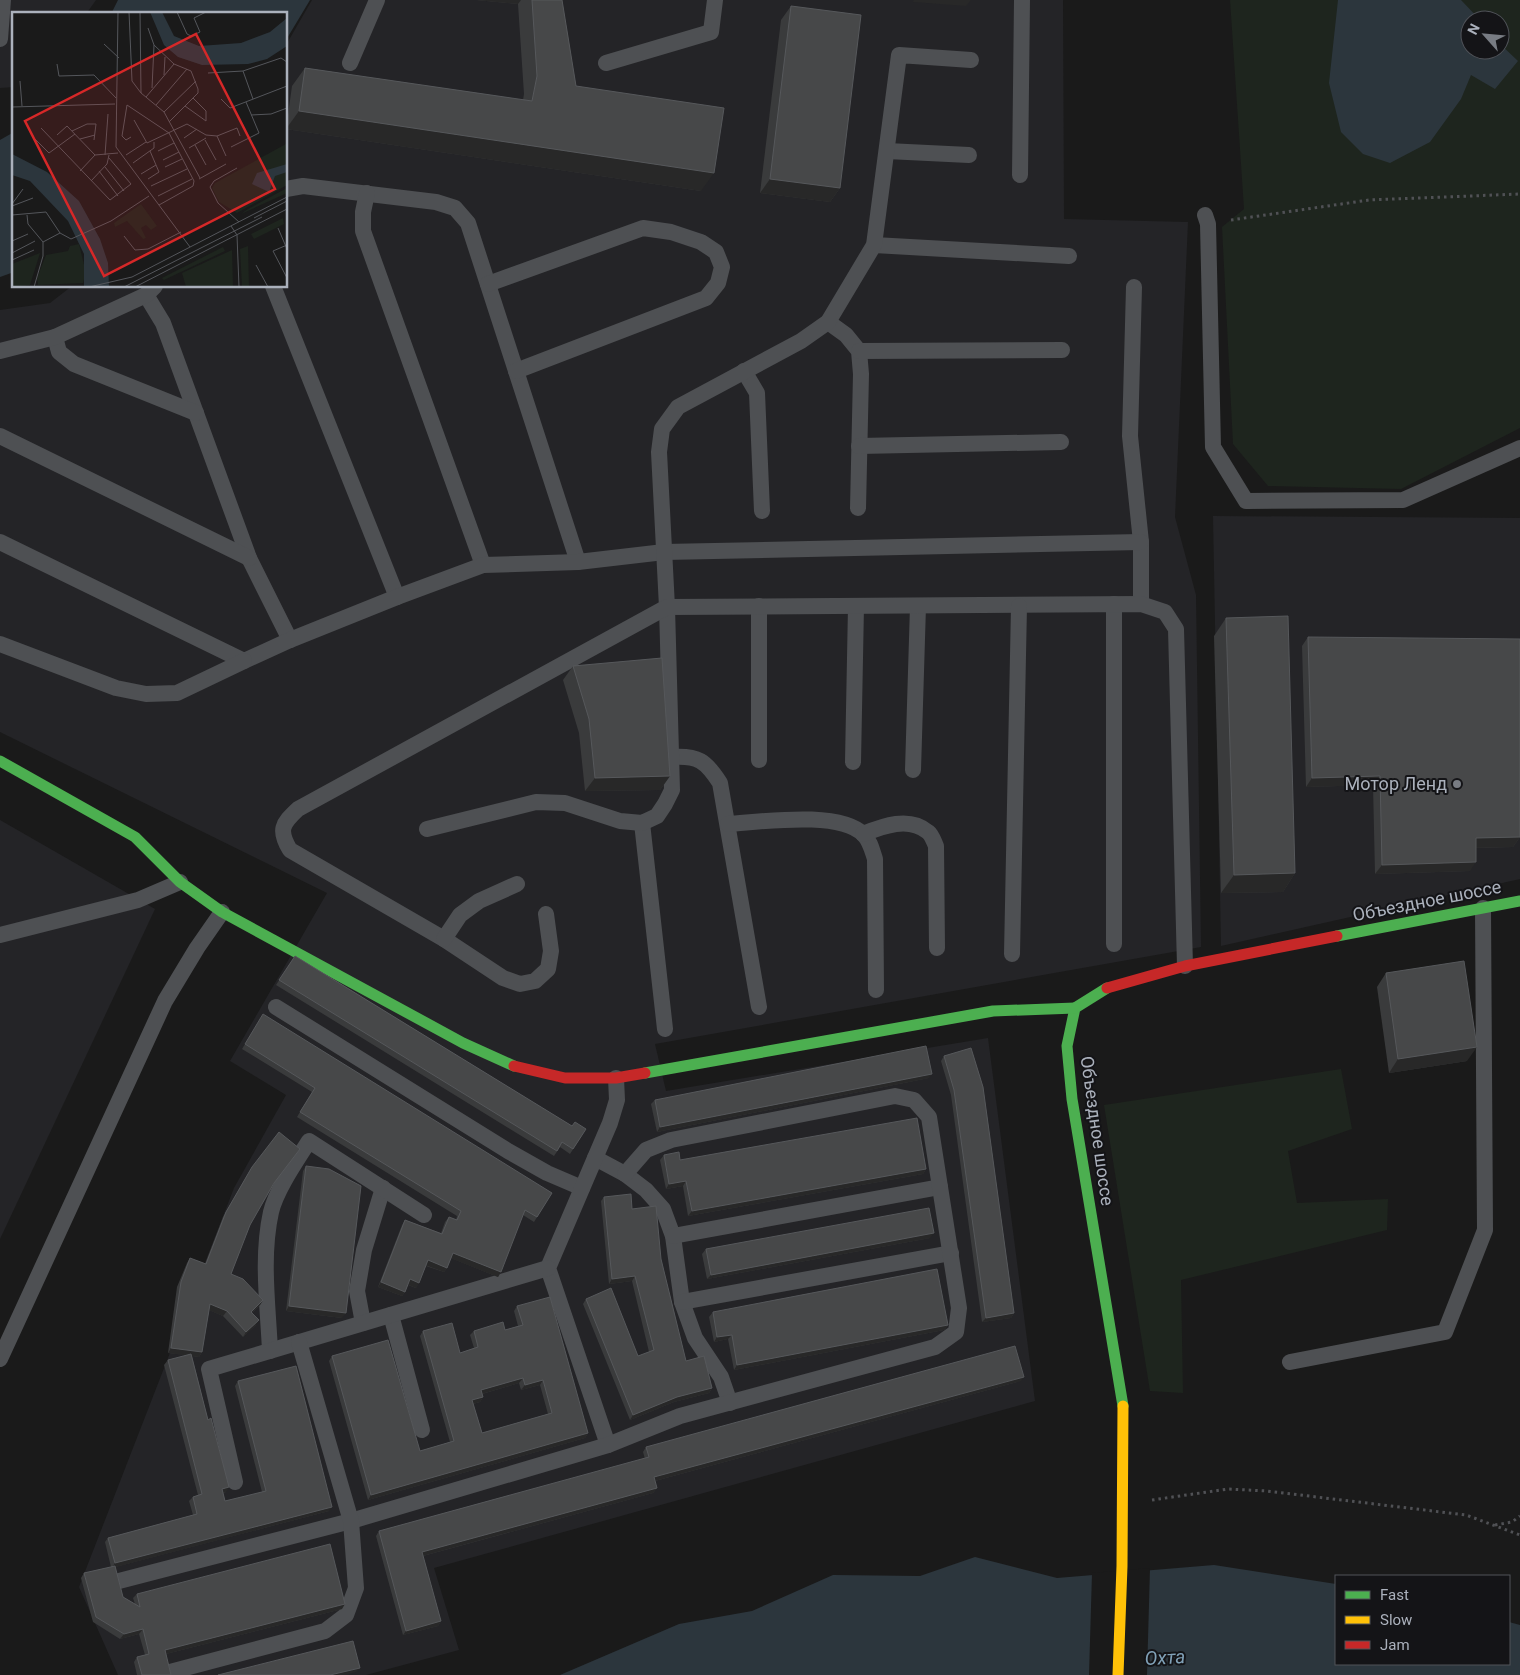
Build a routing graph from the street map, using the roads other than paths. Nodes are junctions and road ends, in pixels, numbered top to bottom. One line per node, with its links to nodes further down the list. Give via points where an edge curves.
1 (3, 0): 5 (lane)
2 (377, 0): 7 (lane)
3 (715, 0): 8 (lane, via 711,32)
4 (1022, 0): 11 (lane)
5 (0, 39)
6 (971, 60): 9 (lane, via 899,55)
7 (350, 63)
8 (606, 63)
9 (887, 150): 10 (lane); 15 (lane)
10 (969, 155)
11 (1020, 175)
12 (288, 189): 13 (lane, via 304,186)
13 (367, 193): 17 (lane, via 436,202 455,208 468,223); 40 (lane, via 363,231)
14 (1206, 219): 32 (lane, via 1213,447 1246,501 1403,500)
15 (874, 245): 16 (lane); 21 (lane)
16 (1069, 256)
17 (488, 284): 26 (lane); 26 (lane, via 643,228 671,232 701,242 716,252 722,267 718,283 706,298)
18 (1134, 287): 36 (lane, via 1130,436)
19 (274, 288): 41 (lane)
20 (150, 291): 22 (lane); 28 (lane)
21 (828, 322): 25 (lane, via 846,335); 27 (lane, via 801,342)
22 (55, 337): 24 (lane); 28 (lane, via 59,352 74,364)
23 (1062, 350): 25 (lane)
24 (0, 351)
25 (859, 351): 31 (lane)
26 (516, 371): 39 (lane)
27 (744, 371): 34 (lane, via 757,393); 37 (lane, via 678,407 662,429 659,452)
28 (196, 414): 38 (lane)
29 (0, 436): 38 (lane)
30 (1061, 442): 31 (lane)
31 (859, 446): 33 (lane)
32 (1520, 448)
33 (858, 508)
34 (762, 511)
35 (0, 542): 51 (lane)
36 (1141, 542): 37 (lane); 43 (lane)
37 (664, 552): 39 (lane); 48 (lane)
38 (249, 558): 49 (lane)
39 (578, 562): 40 (lane)
40 (482, 565): 41 (lane)
41 (397, 597): 49 (lane)
42 (1114, 604): 43 (lane); 47 (lane); 69 (lane)
43 (1140, 604): 72 (lane, via 1165,612 1176,629)
44 (759, 606): 45 (lane); 48 (lane); 53 (lane)
45 (856, 606): 46 (lane); 55 (lane)
46 (918, 606): 47 (lane); 56 (lane)
47 (1019, 606): 71 (lane)
48 (667, 607): 52 (lane); 68 (lane, via 298,809 285,822 282,838 290,850)
49 (290, 640): 51 (lane)
50 (0, 644): 51 (lane, via 116,688 146,694 177,693)
51 (244, 661)
52 (671, 757): 57 (lane, via 672,790 666,804 657,816); 58 (lane, via 688,756 713,770 720,783)
53 (759, 760)
54 (0, 761): 61 (street, via 135,837)
55 (853, 762)
56 (913, 770)
57 (642, 823): 59 (lane, via 620,821 565,803 536,802); 77 (lane)
58 (728, 824): 60 (lane, via 822,819 846,824); 75 (lane)
59 (427, 829)
60 (863, 834): 70 (lane, via 898,823 916,826 929,833 936,846); 73 (lane, via 875,859)
61 (180, 882): 65 (street); 67 (lane, via 138,900)
62 (517, 884): 68 (lane, via 479,901 460,915)
63 (1520, 901): 64 (street, Объездное шоссе)
64 (1483, 908): 72 (street, Объездное шоссе); 94 (lane, via 1485,1230 1445,1332)
65 (222, 912): 78 (street, via 463,1043 514,1066 565,1078); 93 (lane, via 165,1001)
66 (546, 914): 68 (lane, via 551,951 548,969 535,981 520,984 503,978)
67 (0, 935)
68 (444, 939)
69 (1114, 944)
70 (938, 948)
71 (1012, 954)
72 (1185, 966): 76 (street, Объездное шоссе, via 1108,988)
73 (876, 990)
74 (276, 1007): 83 (lane, via 508,1151 548,1174)
75 (759, 1007)
76 (1075, 1008): 78 (street, via 994,1012); 102 (street, Объездное шоссе, via 1067,1046 1071,1090 1123,1404)
77 (664, 1028)
78 (616, 1078): 79 (lane, via 617,1100)
79 (595, 1158): 80 (lane); 83 (lane)
80 (625, 1174): 81 (lane, via 646,1150 672,1140 895,1096 914,1100 929,1117); 85 (lane, via 663,1209)
81 (940, 1187): 85 (lane); 86 (lane)
82 (383, 1188): 84 (lane); 90 (lane, via 364,1250 357,1291); 92 (lane, via 309,1141 271,1210 266,1251)
83 (582, 1188): 87 (lane)
84 (424, 1215)
85 (673, 1236): 88 (lane)
86 (951, 1253): 88 (lane); 95 (lane, via 959,1308 956,1332 935,1348)
87 (548, 1268): 89 (lane); 97 (lane)
88 (682, 1302): 95 (lane, via 695,1338 721,1377)
89 (390, 1315): 90 (lane); 96 (lane)
90 (363, 1323): 91 (lane)
91 (298, 1342): 92 (lane); 99 (lane)
92 (270, 1351): 98 (lane, via 209,1370)
93 (0, 1359)
94 (1290, 1362)
95 (730, 1403): 97 (lane, via 680,1416)
96 (422, 1430)
97 (608, 1446): 99 (lane)
98 (235, 1482)
99 (350, 1521): 100 (lane); 101 (lane, via 356,1588 346,1615 325,1631)
100 (119, 1581)
101 (170, 1672)
102 (1118, 1675)

